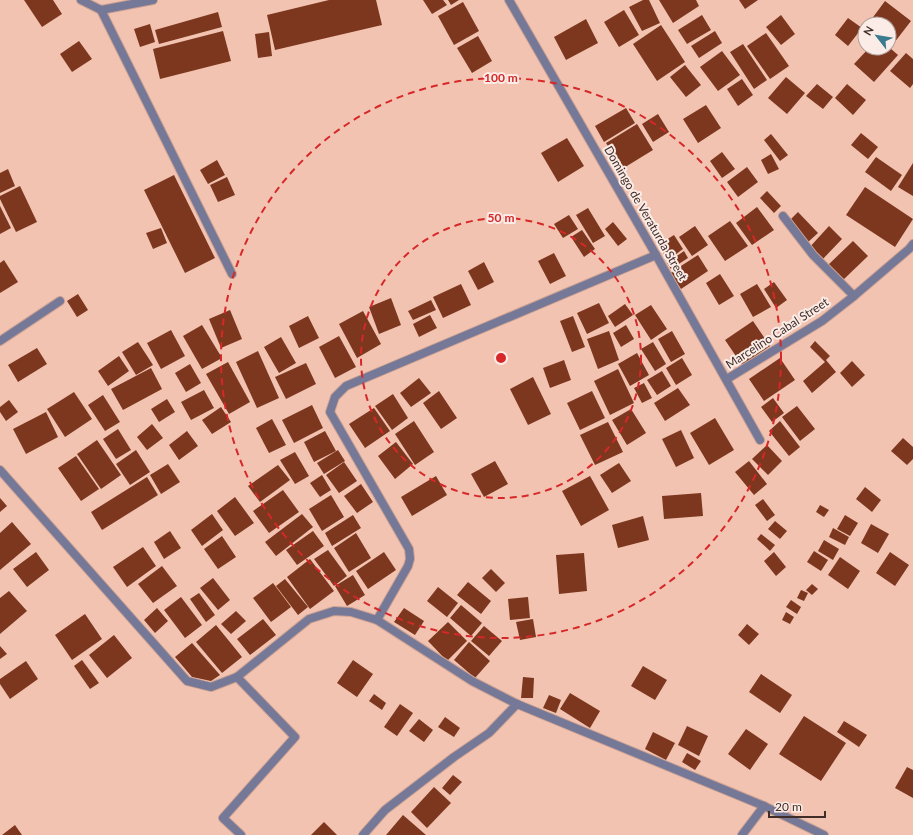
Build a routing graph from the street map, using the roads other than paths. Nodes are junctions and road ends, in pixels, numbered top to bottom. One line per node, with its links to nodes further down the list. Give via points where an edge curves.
1 (81, 0): 4 (street)
2 (153, 0): 4 (street)
3 (509, 0): 7 (street, Domingo de Veraturda Street)
4 (101, 10): 8 (street)
5 (783, 216): 9 (street, via 813,255)
6 (913, 244): 9 (street, Marcelino Cabal Street)
7 (656, 255): 12 (street, Domingo de Veraturda Street); 15 (street, via 346,386 335,398 330,412 409,549 408,566)
8 (232, 274)
9 (854, 296): 12 (street, Marcelino Cabal Street, via 822,321)
10 (60, 301): 11 (street)
11 (0, 341)
12 (727, 379): 13 (street, Domingo de Veraturda Street)
13 (760, 440)
14 (0, 470): 16 (street, via 187,681 211,687)
15 (377, 620): 16 (street, via 351,612 334,611 310,619); 17 (street, via 472,681)
16 (237, 677): 19 (street, via 295,737 223,818)
17 (517, 704): 18 (street); 20 (street, via 489,733 385,810)
18 (764, 806): 21 (street); 22 (street)
19 (241, 835)
20 (363, 835)
21 (742, 835)
22 (824, 835)

